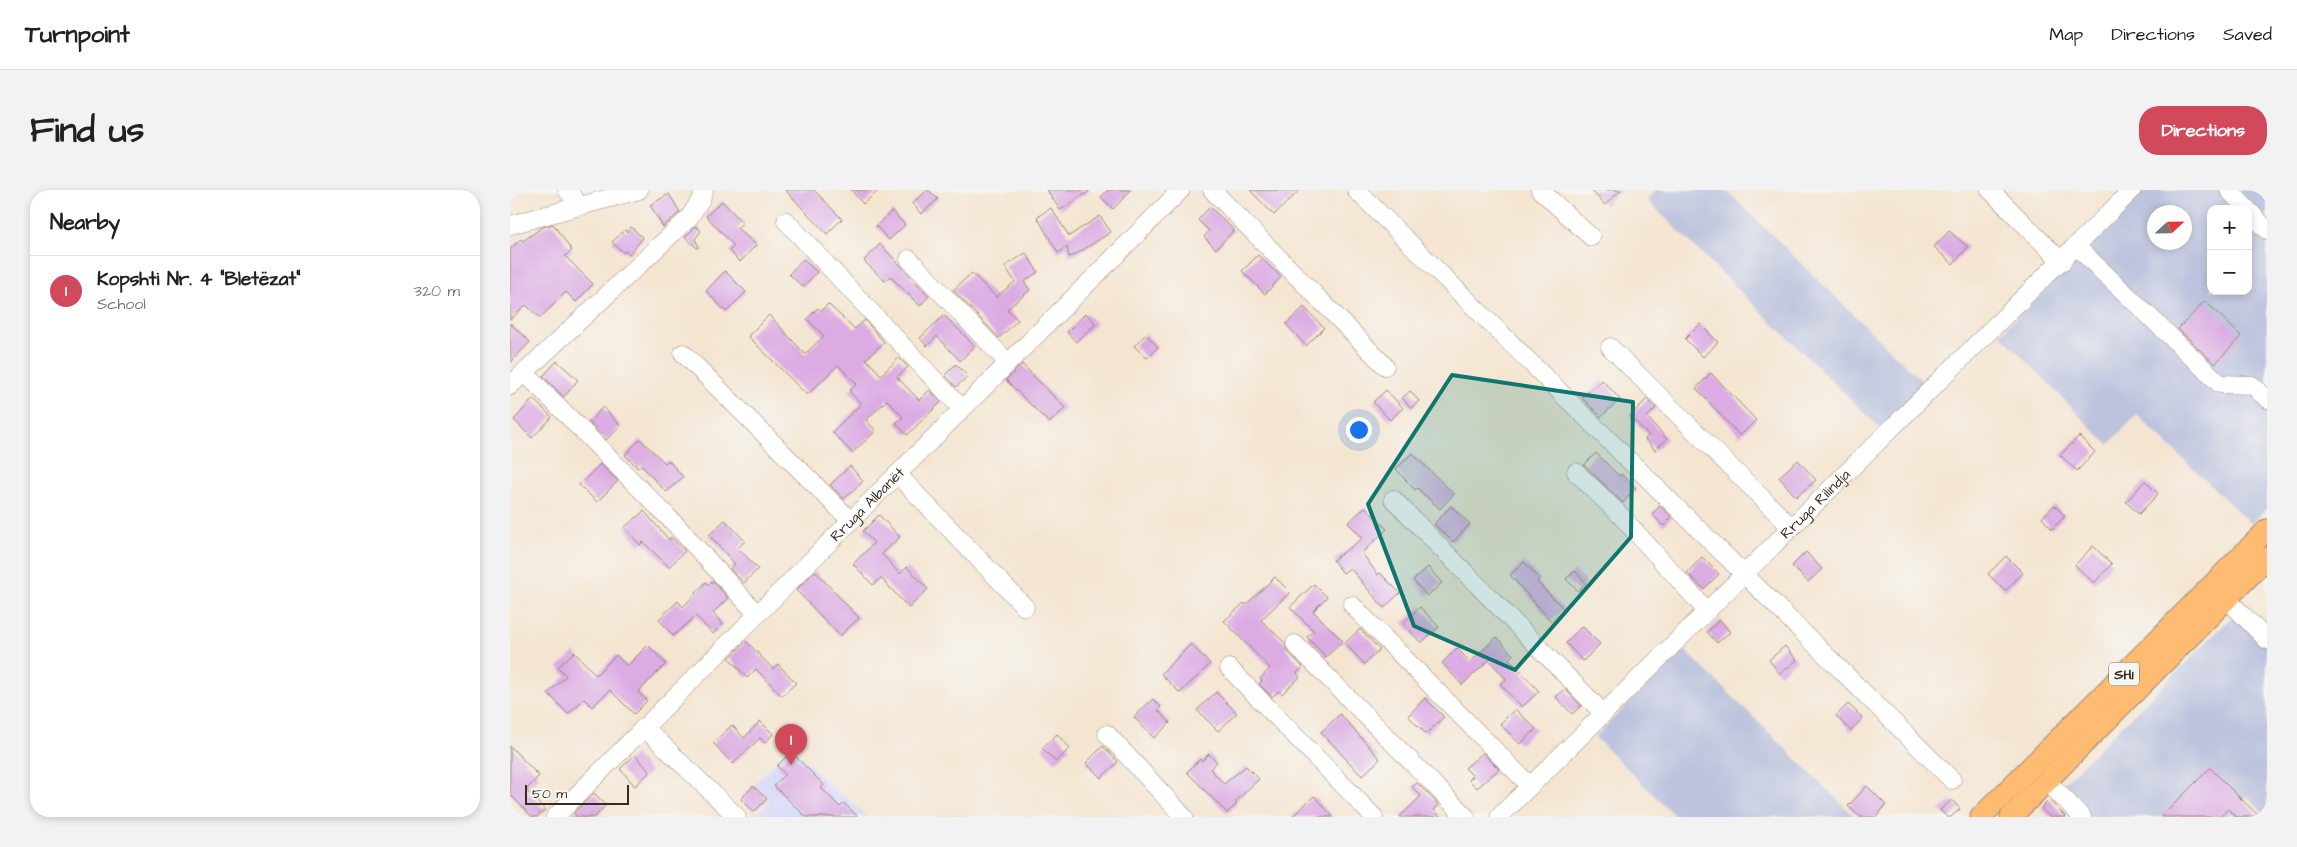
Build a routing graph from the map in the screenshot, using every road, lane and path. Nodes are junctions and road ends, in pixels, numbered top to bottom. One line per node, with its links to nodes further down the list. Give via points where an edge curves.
1 (567, 190): 12 (street)
2 (639, 190): 12 (street)
3 (704, 190): 25 (street, via 689,218)
4 (1181, 190): 23 (street, Rruga Albanët)
5 (1212, 190): 24 (street)
6 (1356, 190): 36 (street)
7 (1540, 190): 17 (street)
8 (1990, 190): 20 (street)
9 (2132, 190): 18 (street, Rruga Rilindja)
10 (2229, 190): 11 (street)
11 (2244, 205)
12 (576, 206): 15 (street)
13 (2252, 213): 16 (street)
14 (786, 221): 28 (street)
15 (510, 225)
16 (2267, 230)
17 (1591, 237)
18 (2077, 247): 20 (street, Rruga Rilindja); 27 (street, via 2220,384 2252,385)
19 (909, 259): 23 (street)
20 (2062, 262): 33 (street, Rruga Rilindja)
21 (1610, 347): 33 (street)
22 (683, 353): 32 (street)
23 (1008, 362): 28 (street, Rruga Albanët)
24 (1385, 366)
25 (524, 372): 26 (street); 41 (street, via 675,524)
26 (510, 386)
27 (2267, 400)
28 (962, 409): 30 (street, Rruga Albanët)
29 (1576, 472): 40 (street, via 1622,517)
30 (896, 474): 32 (street, Rruga Albanët); 39 (street)
31 (1393, 499): 45 (street)
32 (850, 520): 41 (street, Rruga Albanët)
33 (1791, 527): 36 (street, Rruga Rilindja)
34 (2267, 530): 57 (main road, SH1)
35 (2267, 558): 37 (main road, SH1)
36 (1744, 573): 40 (street, Rruga Rilindja); 48 (street)
37 (2227, 599): 42 (street); 49 (main road, SH1)
38 (1352, 605): 50 (street)
39 (1025, 607)
40 (1707, 611): 45 (street, Rruga Rilindja)
41 (757, 614): 46 (street, Rruga Albanët)
42 (2267, 640)
43 (1295, 644): 55 (street)
44 (1229, 668): 54 (street)
45 (1603, 713): 50 (street, Rruga Rilindja)
46 (644, 727): 51 (street, Rruga Albanët); 52 (street)
47 (1108, 734): 53 (street)
48 (1952, 780)
49 (2047, 781): 58 (main road, SH1); 59 (street)
50 (1530, 786): 56 (street, Rruga Rilindja)
51 (555, 817)
52 (736, 817)
53 (1184, 817)
54 (1374, 817)
55 (1466, 817)
56 (1498, 817)
57 (1981, 817)
58 (2011, 817)
59 (2082, 817)

